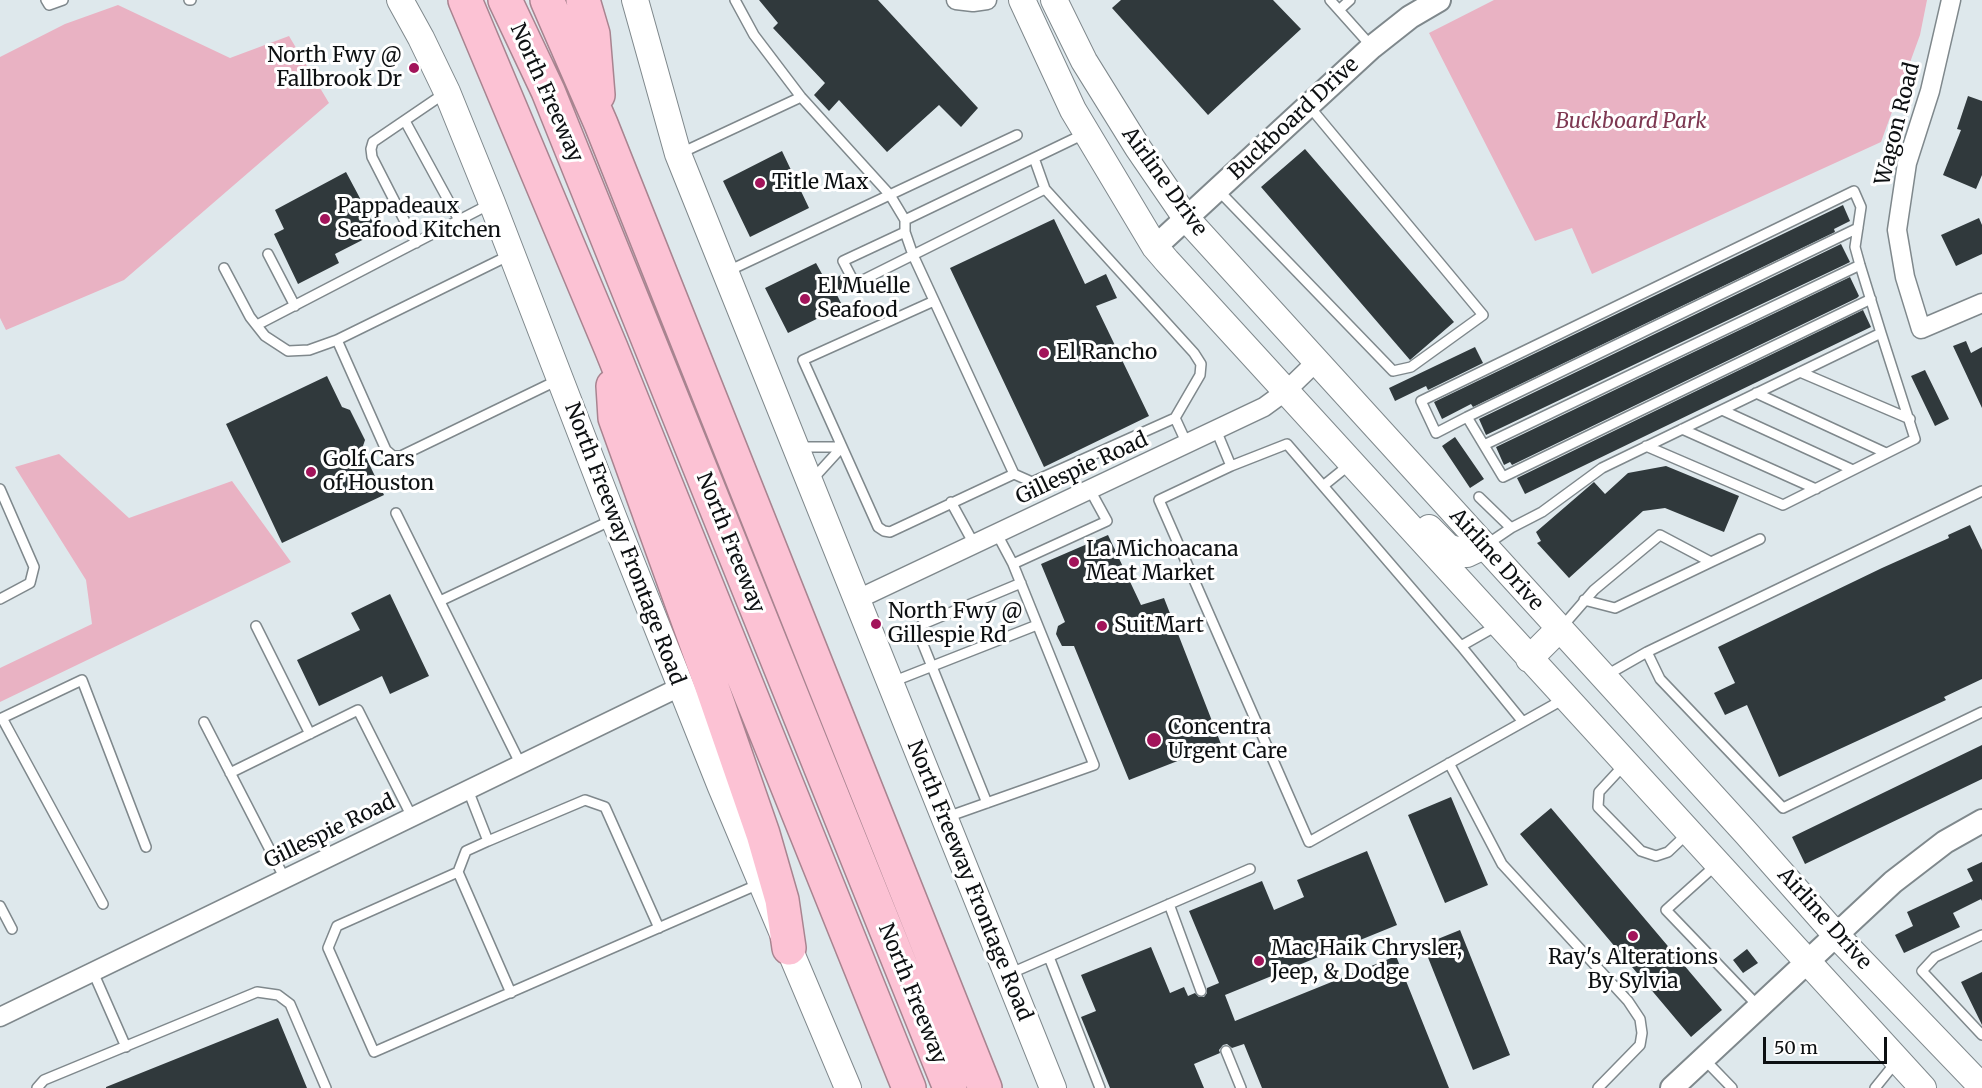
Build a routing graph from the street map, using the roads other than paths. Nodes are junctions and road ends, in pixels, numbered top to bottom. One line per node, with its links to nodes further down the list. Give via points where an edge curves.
1 (46, 0): 2 (lane, via 49,5)
2 (63, 0)
3 (400, 0): 20 (main road, North Freeway Frontage Road)
4 (465, 0): 53 (highway, North Freeway)
5 (505, 0): 159 (highway, North Freeway, via 552,102)
6 (547, 0): 24 (highway, North Freeway)
7 (583, 0): 24 (highway, via 593,34)
8 (635, 0): 27 (main road, North Freeway Frontage Road)
9 (735, 0): 21 (lane, via 754,35)
10 (956, 0): 11 (street)
11 (987, 0)
12 (1022, 0): 25 (main road, Airline Drive)
13 (1330, 0): 18 (lane)
14 (1350, 0): 18 (lane)
15 (1439, 0): 19 (street, Buckboard Drive)
16 (1951, 0): 48 (street, Wagon Road, via 1930,91 1907,163 1897,230 1905,277 1921,329)
17 (1053, 3): 33 (main road, Airline Drive, via 1084,61)
18 (1339, 10): 19 (lane)
19 (1372, 47): 22 (street, Buckboard Drive)
20 (447, 92): 23 (lane); 32 (main road, North Freeway Frontage Road)
21 (801, 97): 27 (lane); 31 (lane)
22 (1309, 106): 30 (street, Buckboard Drive); 30 (lane, via 1483,315 1411,367 1393,371)
23 (405, 121): 34 (lane); 38 (lane, via 373,142 371,149)
24 (601, 123): 160 (highway, North Freeway)
25 (1086, 133): 28 (lane); 39 (main road, Airline Drive)
26 (1017, 135): 31 (lane)
27 (678, 154): 45 (main road, North Freeway Frontage Road)
28 (1034, 158): 29 (lane); 35 (lane)
29 (1045, 189): 42 (lane); 61 (lane, via 1201,364 1200,375)
30 (1218, 189): 33 (street, Buckboard Drive)
31 (890, 195): 35 (lane); 45 (lane)
32 (492, 203): 34 (lane); 41 (main road, North Freeway Frontage Road)
33 (1186, 218): 39 (street, Buckboard Drive); 54 (main road, Airline Drive)
34 (459, 220): 38 (lane)
35 (905, 220): 37 (lane)
36 (1858, 228): 43 (lane, via 1855,247); 60 (lane); 60 (lane, via 1861,207 1854,191 1421,401 1436,433)
37 (905, 232): 42 (lane); 42 (lane, via 843,261 855,284)
38 (416, 243): 49 (lane)
39 (1155, 247): 57 (main road, Airline Drive)
40 (268, 254): 49 (lane)
41 (512, 254): 52 (lane); 56 (main road, North Freeway Frontage Road)
42 (913, 255): 47 (lane)
43 (1860, 266): 46 (lane); 66 (lane)
44 (224, 268): 50 (lane)
45 (725, 273): 69 (main road, North Freeway Frontage Road)
46 (1871, 299): 51 (lane); 66 (lane, via 1503,477)
47 (934, 301): 68 (lane, via 803,360); 74 (lane)
48 (1982, 303)
49 (295, 306): 50 (lane)
50 (257, 326): 52 (lane, via 288,351 309,350)
51 (1881, 333): 55 (lane); 62 (lane)
52 (337, 340): 56 (lane, via 386,450 393,456 401,456)
53 (611, 348): 140 (highway, via 615,418 763,834 782,900); 158 (highway, North Freeway)
54 (1316, 362): 57 (street, Gillespie Road); 91 (main road, Airline Drive)
55 (1800, 372): 58 (lane); 62 (lane)
56 (560, 379): 85 (main road, North Freeway Frontage Road)
57 (1286, 391): 64 (street, Gillespie Road, via 1264,407); 71 (main road, Airline Drive)
58 (1756, 393): 59 (lane); 70 (lane)
59 (1722, 410): 63 (lane); 73 (lane)
60 (1467, 417): 66 (lane)
61 (1175, 418): 65 (lane); 74 (lane, via 1032,482)
62 (1910, 419): 70 (lane, via 1915,439)
63 (1682, 429): 67 (lane); 78 (lane)
64 (1216, 430): 65 (street, Gillespie Road); 72 (lane)
65 (1187, 444): 79 (street, Gillespie Road)
66 (1484, 445)
67 (1646, 446): 78 (lane, via 1782,506); 87 (lane, via 1602,468 1542,512)
68 (842, 447): 69 (lane); 75 (lane); 82 (lane, via 878,527 884,531 890,532)
69 (795, 448): 75 (main road, North Freeway Frontage Road)
70 (1886, 453): 73 (lane)
71 (1352, 463): 76 (lane); 86 (main road, Airline Drive)
72 (1231, 466): 76 (lane, via 1287,444); 117 (lane, via 1160,500 1309,842)
73 (1853, 470): 78 (lane)
74 (1014, 474): 82 (lane)
75 (809, 483): 96 (main road, North Freeway Frontage Road)
76 (1323, 486): 103 (lane)
77 (0, 489): 95 (lane, via 34,567 30,583)
78 (1816, 489)
79 (1090, 490): 88 (street, Gillespie Road); 93 (lane, via 1107,521)
80 (1980, 492): 83 (lane); 104 (lane)
81 (1479, 497): 87 (lane)
82 (951, 502): 90 (lane)
83 (1982, 502)
84 (396, 513): 98 (lane)
85 (614, 519): 98 (lane); 109 (main road, North Freeway Frontage Road)
86 (1404, 520): 91 (main road, via 1425,524 1448,547 1467,554); 100 (main road, Airline Drive)
87 (1511, 528): 91 (lane)
88 (997, 534): 90 (street, Gillespie Road); 93 (lane)
89 (1760, 538): 92 (lane)
90 (974, 544): 96 (street, Gillespie Road)
91 (1484, 546): 102 (main road, Airline Drive)
92 (1711, 562): 97 (lane, via 1615,608); 97 (lane, via 1660,535)
93 (1013, 564): 94 (lane)
94 (1021, 583): 99 (lane); 106 (lane, via 923,624 918,632)
95 (0, 599)
96 (856, 600): 108 (main road, North Freeway Frontage Road)
97 (1584, 600): 102 (lane)
98 (440, 601): 118 (lane)
99 (1037, 625): 106 (lane); 121 (lane, via 1094,765)
100 (1498, 625): 103 (lane); 105 (main road, Airline Drive)
101 (256, 626): 115 (lane)
102 (1559, 629): 105 (main road); 107 (main road, Airline Drive)
103 (1461, 646): 114 (lane)
104 (1647, 652): 107 (lane); 111 (lane, via 1660,679 1783,808)
105 (1529, 659): 110 (main road, Airline Drive)
106 (932, 666): 108 (lane); 121 (lane)
107 (1602, 677): 138 (main road, Airline Drive)
108 (890, 683): 123 (main road, North Freeway Frontage Road)
109 (681, 687): 118 (street, Gillespie Road); 132 (main road, North Freeway Frontage Road)
110 (1565, 698): 114 (lane); 116 (main road, Airline Drive)
111 (1982, 712)
112 (1, 719): 127 (lane, via 82,680); 133 (lane)
113 (204, 722): 119 (lane)
114 (1523, 722): 117 (lane)
115 (310, 734): 119 (lane); 122 (lane, via 358,710)
116 (1625, 763): 125 (main road, Airline Drive); 125 (lane, via 1599,792 1598,807 1641,851 1656,856 1668,852)
117 (1449, 764): 164 (lane, via 1502,864 1628,1001 1640,1019 1640,1045)
118 (520, 765): 120 (street, Gillespie Road)
119 (230, 773): 131 (lane)
120 (468, 790): 122 (street, Gillespie Road); 126 (lane)
121 (987, 803): 123 (lane)
122 (412, 817): 131 (street, Gillespie Road)
123 (944, 818): 144 (main road, North Freeway Frontage Road)
124 (1982, 821): 138 (street, via 1918,861)
125 (1689, 832): 128 (main road, Airline Drive)
126 (488, 841): 130 (lane, via 466,851); 137 (lane, via 585,800 605,807)
127 (146, 848)
128 (1717, 863): 142 (main road, Airline Drive); 147 (lane, via 1666,910)
129 (1250, 870): 134 (lane)
130 (458, 872): 146 (lane); 146 (lane, via 338,926 328,948 374,1052)
131 (285, 879): 143 (street, Gillespie Road)
132 (761, 883): 137 (lane); 140 (main road, North Freeway Frontage Road)
133 (103, 904)
134 (1169, 904): 141 (lane); 145 (lane)
135 (0, 906): 136 (lane)
136 (12, 928)
137 (659, 928): 146 (lane)
138 (1836, 935): 142 (street); 154 (main road, Airline Drive)
139 (1982, 935): 149 (lane, via 1935,957 1922,971)
140 (789, 948): 157 (main road, North Freeway Frontage Road)
141 (1048, 957): 144 (lane); 162 (lane)
142 (1808, 961): 147 (street); 153 (main road, Airline Drive)
143 (93, 972): 148 (street, Gillespie Road); 150 (lane)
144 (1007, 975): 161 (main road, North Freeway Frontage Road)
145 (1202, 991)
146 (511, 993)
147 (1759, 1007): 152 (street)
148 (0, 1017)
149 (1982, 1035)
150 (126, 1047): 155 (lane, via 44,1080); 156 (lane, via 257,992 271,992 290,1004)
151 (1226, 1051): 163 (lane)
152 (1704, 1059): 165 (street); 166 (lane)
153 (1898, 1060): 167 (lane); 168 (main road, Airline Drive)
154 (1982, 1087)
155 (37, 1088)
156 (326, 1088)
157 (848, 1088)
158 (909, 1088)
159 (950, 1088)
160 (984, 1088)
161 (1053, 1088)
162 (1100, 1088)
163 (1241, 1088)
164 (1598, 1088)
165 (1672, 1088)
166 (1731, 1088)
167 (1875, 1088)
168 (1923, 1088)

